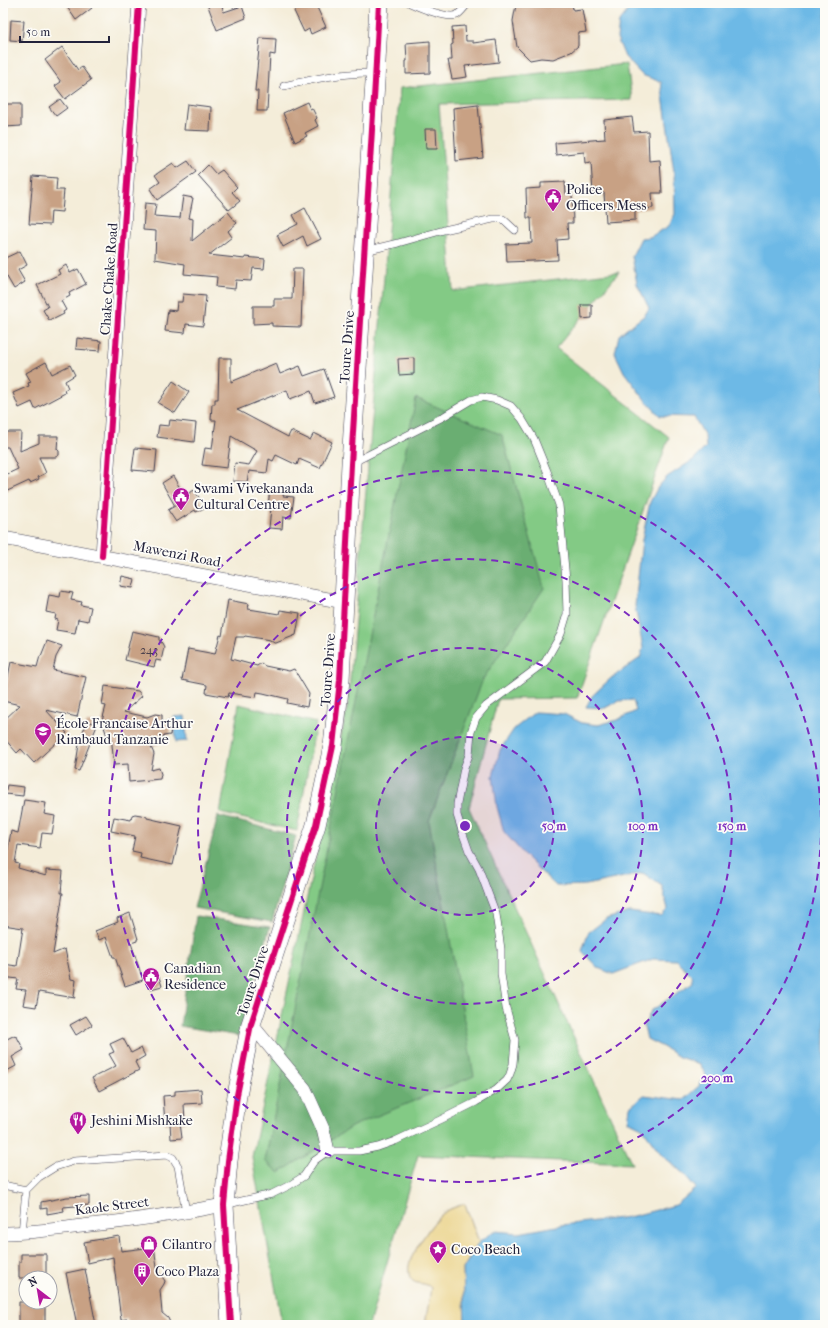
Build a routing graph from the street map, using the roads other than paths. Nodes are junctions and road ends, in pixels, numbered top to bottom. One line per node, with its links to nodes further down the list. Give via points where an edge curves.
1 (139, 3): 11 (street, Chake Chake Road)
2 (379, 3): 5 (street, Toure Drive)
3 (410, 3): 4 (lane, via 453,15 460,12)
4 (468, 3)
5 (376, 73): 6 (lane, via 330,76); 8 (street, Toure Drive)
6 (284, 86)
7 (515, 230): 8 (lane, via 503,219 492,219)
8 (365, 251): 9 (street, Toure Drive)
9 (352, 464): 12 (street, Toure Drive); 14 (lane, via 471,400 482,397 511,406 534,439 559,505 567,614 561,634 545,662 486,706 476,718 457,804 457,815 463,834 496,914 506,1008 515,1040 510,1074 496,1090 476,1102 395,1141 359,1151)
10 (3, 538): 11 (street, Mawenzi Road)
11 (102, 556): 12 (street, Mawenzi Road)
12 (344, 602): 13 (street, Toure Drive, via 333,746 316,825)
13 (252, 1024): 14 (street, via 305,1089 323,1129); 17 (street, Toure Drive, via 237,1095)
14 (328, 1151): 17 (lane, via 314,1161 304,1176 278,1191)
15 (3, 1185): 16 (lane)
16 (26, 1190): 18 (lane, via 39,1176 74,1161 168,1155 178,1166); 20 (lane)
17 (224, 1205): 18 (street, Kaole Street); 21 (street, Toure Drive)
18 (186, 1212): 20 (street, Kaole Street)
19 (3, 1233): 20 (street, Kaole Street)
20 (22, 1233)
21 (231, 1325)

